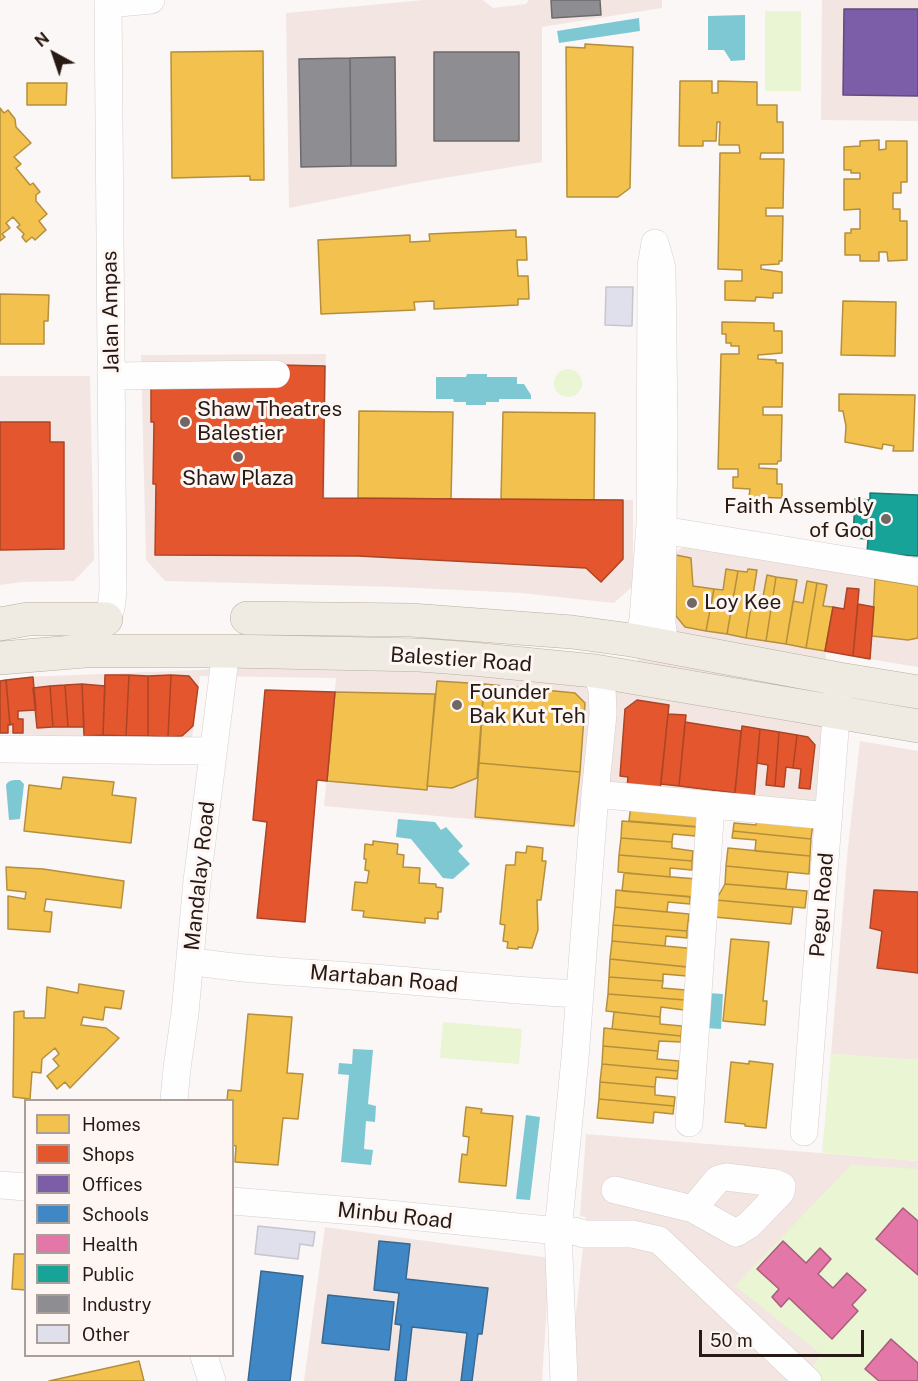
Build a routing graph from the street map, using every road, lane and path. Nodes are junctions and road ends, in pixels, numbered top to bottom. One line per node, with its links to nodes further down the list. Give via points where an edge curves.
1 (150, 0): 2 (street, Jalan Ampas)
2 (108, 2): 4 (street, Jalan Ampas)
3 (276, 374): 4 (street)
4 (112, 376): 8 (street, Jalan Ampas, via 113,592)
5 (663, 530): 6 (street); 10 (street, via 662,268 656,243 651,267 650,524 643,620 640,631); 11 (street, via 662,624)
6 (918, 572)
7 (247, 618): 10 (main road, Balestier Road, via 411,620)
8 (106, 619): 9 (main road, via 28,619)
9 (0, 624)
10 (631, 640): 11 (main road, Balestier Road)
11 (670, 647): 15 (main road, Balestier Road)
12 (226, 651): 13 (main road, Balestier Road, via 85,651); 14 (main road, Balestier Road, via 420,655); 20 (street, Mandalay Road)
13 (0, 658)
14 (595, 671): 17 (main road, Balestier Road); 21 (street, via 603,698)
15 (840, 679): 16 (main road, Balestier Road); 17 (street, Pegu Road)
16 (918, 692)
17 (837, 711): 18 (main road, Balestier Road); 23 (street, Pegu Road)
18 (918, 726)
19 (0, 749): 20 (street)
20 (213, 752): 24 (street, Mandalay Road)
21 (595, 794): 22 (street); 25 (street)
22 (711, 805): 23 (street); 27 (street)
23 (829, 816): 28 (street, Pegu Road)
24 (190, 961): 25 (street, Martaban Road); 26 (street, Mandalay Road)
25 (579, 994): 34 (street)
26 (174, 1099)
27 (689, 1123)
28 (804, 1132)
29 (0, 1185): 30 (street)
30 (24, 1187)
31 (615, 1190): 33 (street)
32 (234, 1201): 34 (street, Minbu Road)
33 (693, 1209)
34 (558, 1232): 37 (street); 38 (street, Minbu Road, via 632,1234 659,1240)
35 (204, 1357): 36 (street)
36 (212, 1381)
37 (564, 1381)
38 (808, 1381)

